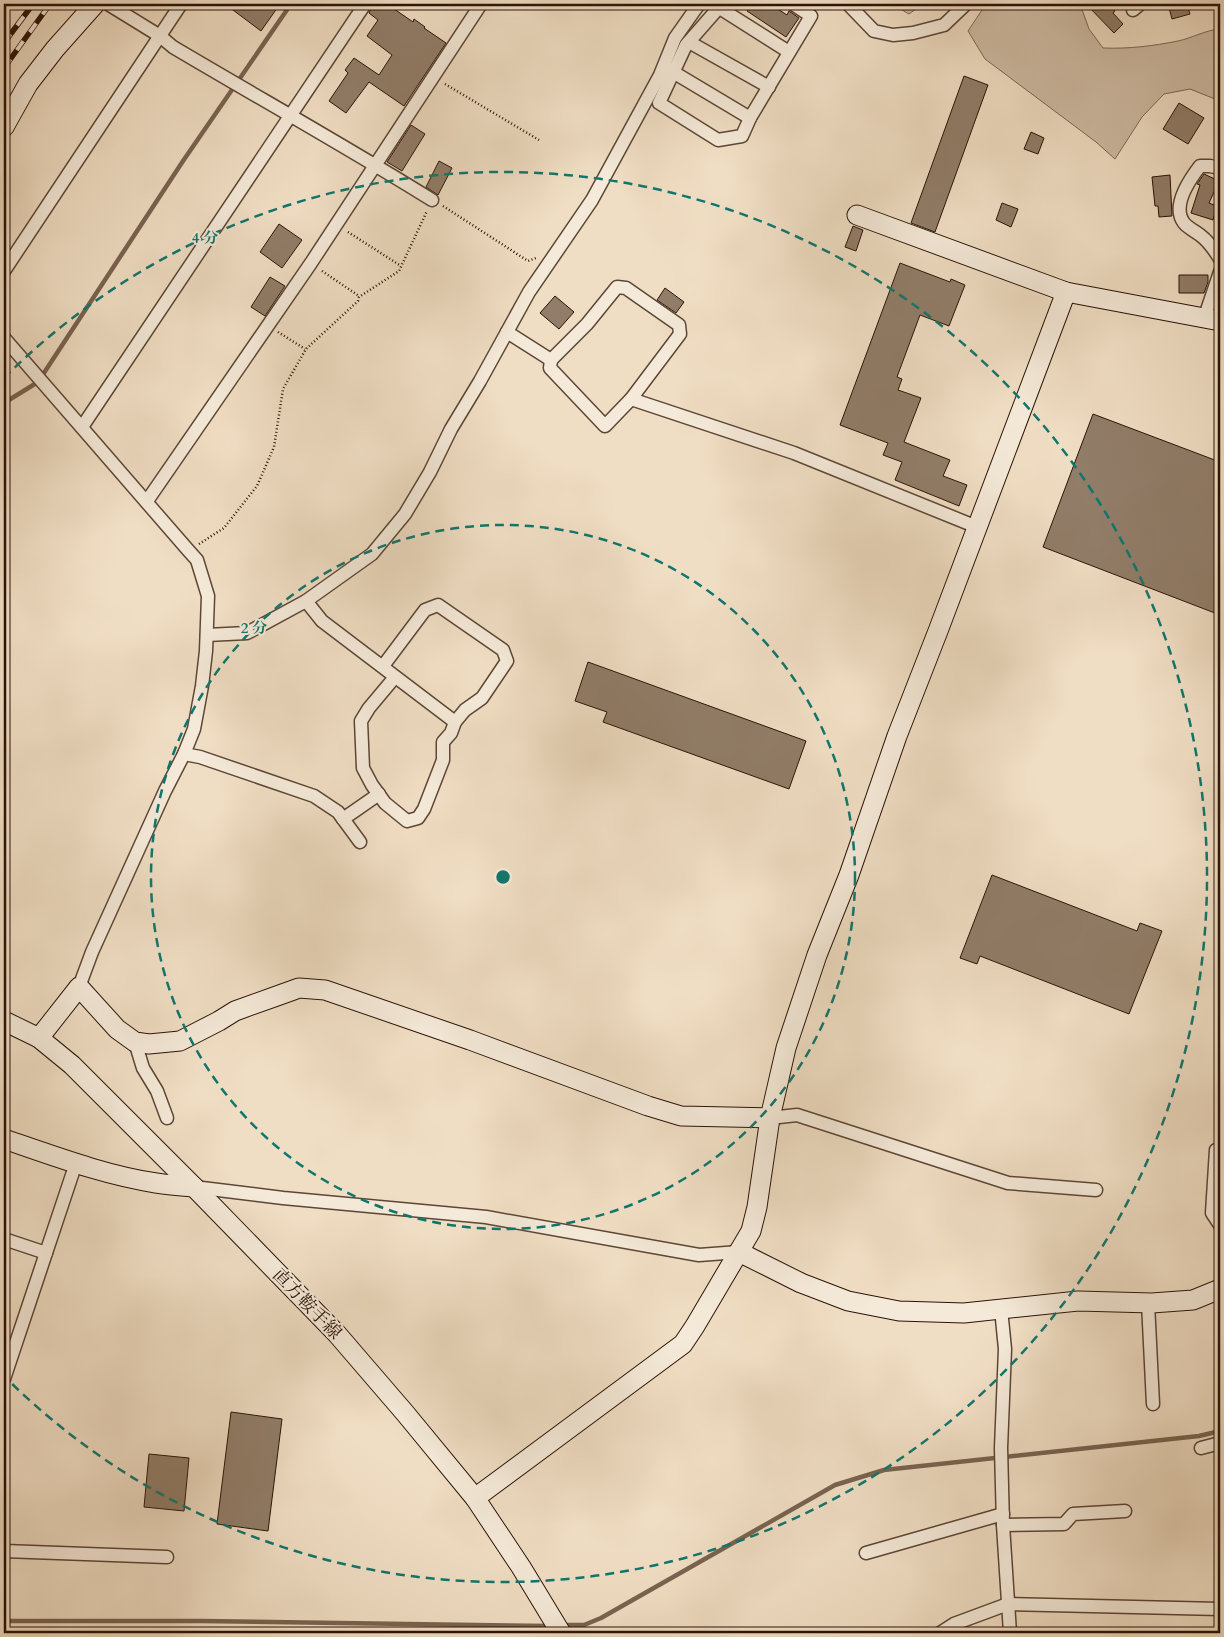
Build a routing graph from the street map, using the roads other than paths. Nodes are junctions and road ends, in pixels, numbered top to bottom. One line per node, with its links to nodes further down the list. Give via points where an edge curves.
1 (95, 4): 18 (street, via 28,84)
2 (108, 4): 11 (street)
3 (181, 4): 11 (street)
4 (365, 4): 16 (street)
5 (481, 4): 19 (street)
6 (698, 4): 14 (street, via 675,38)
7 (793, 4): 13 (street, via 810,16)
8 (848, 4): 9 (street, via 874,30 893,35 944,25)
9 (966, 4)
10 (720, 5): 12 (street); 13 (street)
11 (160, 36): 16 (street); 24 (street)
12 (689, 42): 14 (street); 15 (street)
13 (789, 52): 15 (street)
14 (668, 70): 17 (street); 17 (street, via 659,103 718,140 742,136); 28 (street, via 639,114 592,200 529,292)
15 (769, 87): 17 (street)
16 (290, 116): 19 (street); 32 (street)
17 (750, 118)
18 (4, 127)
19 (375, 164): 21 (street); 33 (street)
20 (1220, 168): 23 (street, via 1200,166 1183,191 1180,211 1186,225 1205,239)
21 (432, 200)
22 (857, 215): 26 (street)
23 (1220, 258)
24 (4, 271)
25 (1220, 272): 27 (street)
26 (1066, 292): 27 (street); 34 (street)
27 (1212, 320)
28 (507, 332): 30 (street); 35 (street, via 405,514 372,554)
29 (4, 338): 32 (street)
30 (551, 360): 31 (street, via 550,368 605,426); 31 (street, via 587,324 617,287 626,288 679,325 680,334)
31 (631, 399): 34 (street, via 794,453)
32 (82, 427): 33 (street)
33 (147, 501): 36 (street, via 197,560 208,596)
34 (978, 527): 49 (street, via 817,955 786,1048)
35 (306, 601): 36 (street, via 247,632); 37 (street, via 322,621)
36 (207, 635): 40 (street, via 194,729)
37 (383, 666): 38 (street); 39 (street, via 425,610 438,605 503,650 507,661 482,698)
38 (395, 677): 39 (street); 41 (street, via 362,720 363,768)
39 (455, 722): 41 (street, via 443,742 440,772 418,818 407,821)
40 (184, 754): 42 (street, via 314,796); 44 (street, via 92,952)
41 (379, 794): 42 (street)
42 (343, 819): 43 (street)
43 (360, 842)
44 (79, 987): 46 (street); 47 (street, via 117,1029)
45 (4, 1022): 46 (street, 直方鞍手線)
46 (39, 1038): 53 (street, 直方鞍手線, via 72,1065)
47 (135, 1042): 48 (street, via 143,1068 157,1091); 49 (street, via 180,1041 235,1011 299,988 325,990 681,1116)
48 (167, 1118)
49 (770, 1118): 54 (street, via 797,1115 1008,1183); 57 (street, via 757,1207 751,1231)
50 (4, 1139): 52 (street)
51 (1216, 1150): 55 (street, via 1212,1213)
52 (76, 1163): 53 (street, via 157,1184); 58 (street)
53 (194, 1187): 57 (street, via 486,1218 699,1255); 66 (street, 直方鞍手線, via 337,1334)
54 (1096, 1190)
55 (1220, 1225)
56 (4, 1239): 58 (street)
57 (739, 1252): 61 (street, via 848,1301 900,1311 964,1313); 66 (street, via 683,1344)
58 (46, 1253): 62 (street)
59 (1220, 1290): 60 (street, via 1193,1300)
60 (1148, 1303): 61 (street, via 1078,1301); 63 (street)
61 (1001, 1309): 68 (street, via 1005,1349 1001,1448)
62 (4, 1379)
63 (1153, 1404)
64 (1220, 1443): 65 (street)
65 (1201, 1448)
66 (475, 1498): 74 (street, 直方鞍手線)
67 (1124, 1510): 68 (street, via 1073,1514 1064,1524)
68 (1003, 1520): 70 (street); 72 (street)
69 (4, 1551): 71 (street)
70 (866, 1553)
71 (167, 1557)
72 (1008, 1604): 73 (street); 75 (street, via 954,1624); 76 (street)
73 (1220, 1609)
74 (561, 1633)
75 (940, 1633)
76 (1010, 1633)

